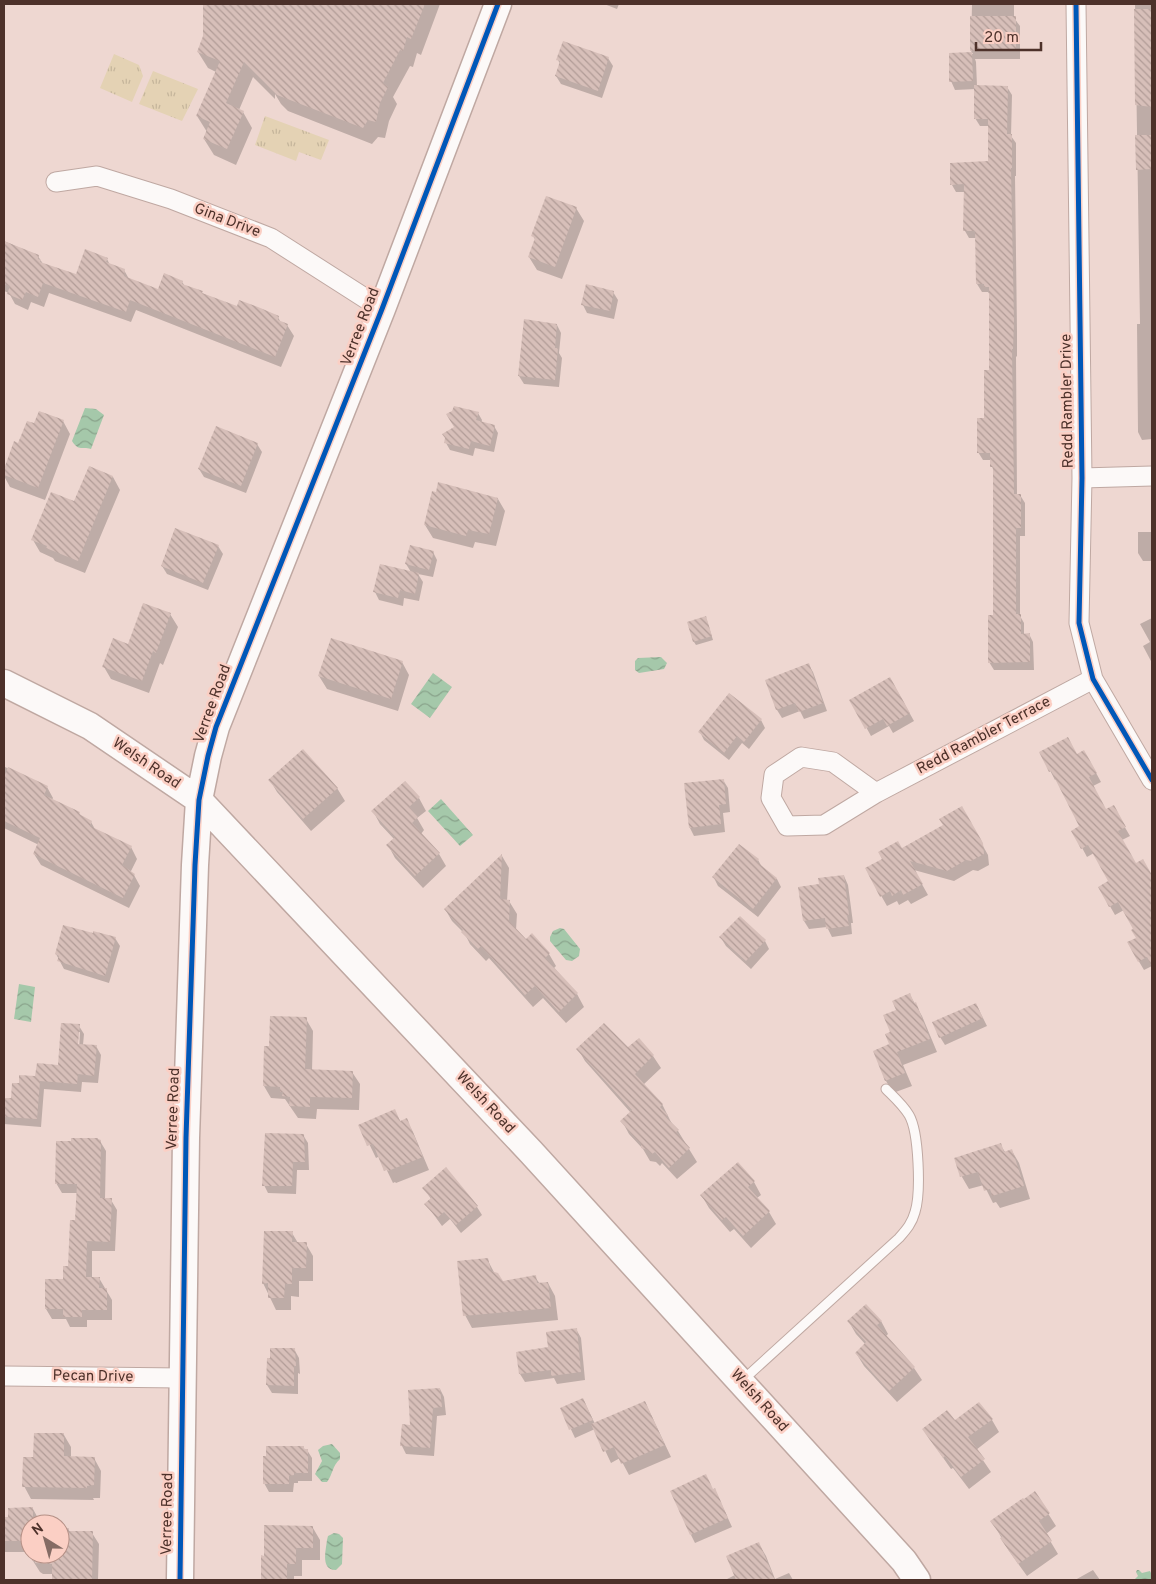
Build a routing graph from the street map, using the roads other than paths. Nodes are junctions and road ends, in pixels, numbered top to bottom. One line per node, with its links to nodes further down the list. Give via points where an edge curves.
1 (498, 4): 4 (main road, Verree Road)
2 (1076, 4): 6 (street, Redd Rambler Drive)
3 (56, 182): 4 (street, Gina Drive, via 97,176 180,202 272,238)
4 (382, 308): 11 (main road, Verree Road, via 216,728)
5 (1152, 476): 6 (street)
6 (1082, 478): 7 (street, Redd Rambler Drive, via 1079,623)
7 (1093, 679): 9 (street, Redd Rambler Drive); 10 (street, Redd Rambler Terrace)
8 (4, 683): 11 (main road, Welsh Road, via 90,726)
9 (1152, 780)
10 (876, 793): 10 (street, Redd Rambler Terrace, via 824,825 787,826 771,798 774,775 801,757 833,762)
11 (199, 800): 14 (main road, Verree Road, via 186,1138); 15 (main road, Welsh Road, via 531,1152)
12 (886, 1089): 15 (lane, via 910,1116 916,1138 916,1209 910,1225)
13 (4, 1376): 14 (street, Pecan Drive)
14 (182, 1378): 16 (main road, Verree Road)
15 (741, 1382): 17 (main road, Welsh Road, via 904,1561)
16 (180, 1580)
17 (917, 1580)

